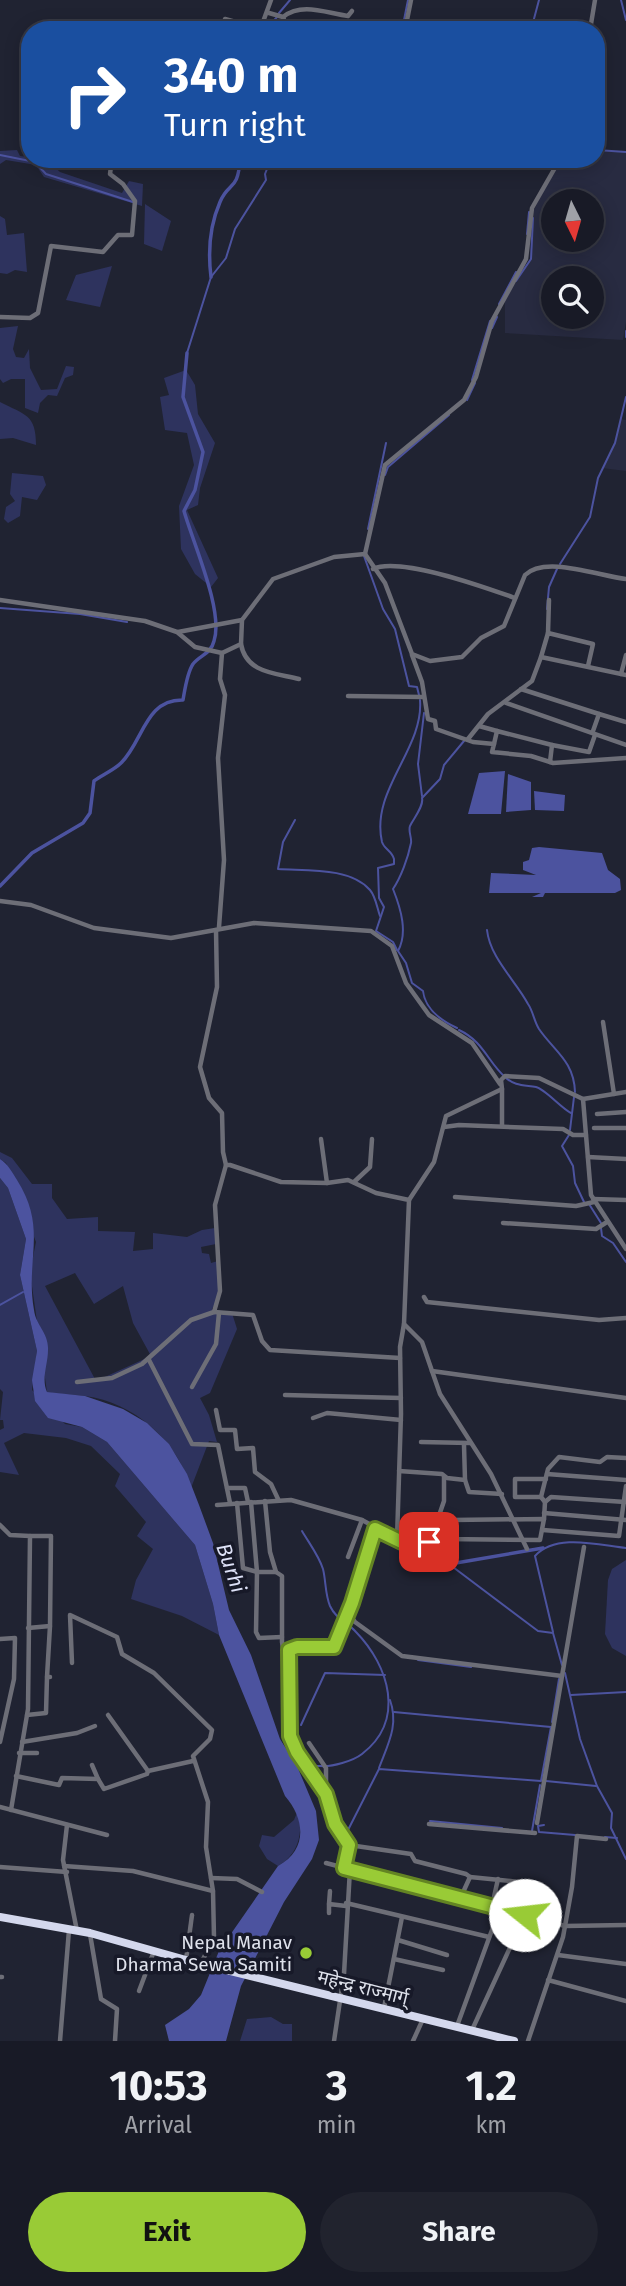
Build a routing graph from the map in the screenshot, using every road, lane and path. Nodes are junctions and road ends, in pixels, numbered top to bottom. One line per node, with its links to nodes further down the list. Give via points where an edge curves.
1 (271, 0): 5 (street)
2 (411, 0): 11 (street)
3 (596, 0): 12 (street)
4 (352, 10): 6 (street, via 348,16 299,9)
5 (269, 13): 6 (street); 9 (street)
6 (283, 17): 10 (street)
7 (225, 19): 8 (street)
8 (232, 21)
9 (264, 21)
10 (285, 21)
11 (407, 21)
12 (592, 21)
13 (111, 168): 15 (street, via 110,174 135,201 132,235 118,235 103,252 51,246 38,313 30,318)
14 (555, 168): 16 (street, via 532,208 526,259 492,321 471,388 464,400 386,465)
15 (0, 317)
16 (365, 554): 17 (street); 22 (street, via 334,557 278,576 262,590)
17 (373, 569): 19 (street, via 380,565 420,570); 27 (street, via 386,583)
18 (626, 579): 19 (street, via 544,564 525,575)
19 (515, 598): 27 (street, via 504,626 481,638 462,657 430,662)
20 (0, 600): 23 (street, via 126,617)
21 (549, 600): 24 (street)
22 (242, 620): 23 (street); 25 (street)
23 (177, 632): 26 (street, via 195,647)
24 (548, 633): 29 (street); 30 (street, via 593,644)
25 (241, 644): 26 (street); 32 (street, via 246,661 254,667)
26 (222, 653): 49 (street, via 220,679 225,700 218,758 224,860)
27 (412, 654): 35 (street, via 422,682)
28 (626, 655): 31 (street)
29 (541, 657): 30 (street); 33 (street, via 532,681)
30 (588, 666): 31 (street)
31 (624, 674)
32 (299, 680)
33 (521, 689): 36 (street); 37 (street)
34 (348, 696): 35 (street)
35 (421, 696): 42 (street, via 436,729)
36 (506, 703): 39 (street); 41 (street)
37 (599, 713): 38 (street); 41 (street)
38 (626, 722)
39 (479, 726): 40 (street); 42 (street)
40 (497, 731): 43 (street); 44 (street)
41 (594, 733): 44 (street, via 589,752); 45 (street)
42 (468, 739): 43 (street)
43 (494, 744): 47 (street, via 492,752)
44 (552, 745): 47 (street)
45 (626, 745)
46 (626, 758): 47 (street)
47 (550, 762)
48 (0, 901): 49 (street, via 31,905 94,928 171,937)
49 (218, 929): 51 (street, via 275,924 371,931 392,946 406,983 429,1015 472,1043); 66 (street, via 217,987 200,1067 209,1098 222,1113)
50 (603, 1022): 53 (street)
51 (502, 1082): 54 (street, via 539,1078); 57 (street); 58 (street, via 448,1113)
52 (626, 1092): 53 (street)
53 (614, 1094): 54 (street)
54 (583, 1099): 61 (street)
55 (626, 1112): 56 (street)
56 (597, 1114)
57 (502, 1126): 58 (street); 61 (street, via 563,1129)
58 (444, 1127): 70 (street, via 434,1162)
59 (594, 1128): 60 (street)
60 (626, 1128)
61 (586, 1135): 64 (street)
62 (321, 1139): 68 (street)
63 (372, 1139): 67 (street, via 370,1167)
64 (588, 1157): 65 (street); 72 (street)
65 (626, 1159)
66 (226, 1165): 68 (street, via 281,1182); 77 (street, via 215,1205 220,1291)
67 (354, 1182): 68 (street); 70 (street, via 376,1194)
68 (327, 1183)
69 (455, 1198): 72 (street)
70 (409, 1200): 79 (street)
71 (626, 1200): 72 (street)
72 (591, 1202): 73 (street)
73 (607, 1222): 74 (street, via 601,1228); 75 (street)
74 (503, 1223)
75 (626, 1249)
76 (424, 1297): 78 (street, via 427,1302 587,1319)
77 (216, 1312): 80 (street, via 253,1315 270,1350); 81 (street, via 191,1320); 84 (street, via 216,1344)
78 (626, 1318)
79 (404, 1324): 80 (street); 82 (street, via 422,1342)
80 (400, 1358): 86 (street)
81 (149, 1360): 83 (street, via 112,1378); 101 (street, via 192,1444 218,1445)
82 (432, 1371): 87 (street); 92 (street, via 440,1394)
83 (77, 1382)
84 (192, 1387)
85 (285, 1395): 86 (street)
86 (401, 1398): 90 (street)
87 (626, 1398)
88 (216, 1410): 106 (street, via 220,1430 235,1430 237,1449 253,1448 255,1472 271,1484)
89 (313, 1418): 90 (street, via 327,1413)
90 (401, 1420): 95 (street)
91 (421, 1442): 93 (street)
92 (470, 1443): 93 (street); 103 (street)
93 (464, 1445): 98 (street)
94 (626, 1458): 97 (street, via 607,1457 600,1462 559,1457)
95 (399, 1471): 96 (street, via 436,1472); 124 (street)
96 (444, 1477): 98 (street); 125 (street, via 444,1501)
97 (547, 1477): 99 (street); 102 (street); 104 (street, via 515,1479 515,1497)
98 (465, 1480): 103 (street, via 469,1492)
99 (626, 1480)
100 (626, 1486): 110 (street)
101 (227, 1488): 108 (street, via 245,1488); 111 (street)
102 (544, 1491): 104 (street); 105 (street)
103 (502, 1494): 115 (street)
104 (541, 1497): 109 (street)
105 (551, 1497): 109 (street); 110 (street)
106 (278, 1499): 107 (street); 116 (street)
107 (265, 1501): 108 (street); 132 (street)
108 (250, 1502): 112 (street); 131 (street)
109 (545, 1502): 114 (street)
110 (625, 1502): 117 (street)
111 (230, 1503): 112 (street); 113 (street)
112 (237, 1503): 131 (street, via 242,1566)
113 (217, 1505)
114 (544, 1516): 115 (street); 117 (street); 120 (street)
115 (513, 1519): 126 (street, via 452,1520); 127 (street)
116 (362, 1520): 119 (street); 130 (street)
117 (624, 1520): 122 (street)
118 (0, 1525): 121 (street, via 10,1535)
119 (375, 1529): 124 (street); 133 (street)
120 (542, 1530): 122 (street); 127 (street, via 540,1540)
121 (30, 1536): 134 (street, via 52,1539); 135 (street)
122 (619, 1536): 123 (street)
123 (626, 1536)
124 (397, 1539): 125 (street, via 416,1546)
125 (431, 1539): 126 (street)
126 (444, 1539): 127 (street)
127 (523, 1540): 129 (street)
128 (584, 1547): 140 (street)
129 (527, 1549)
130 (348, 1557)
131 (257, 1572): 132 (street); 136 (street, via 258,1636)
132 (276, 1572): 136 (street, via 282,1576)
133 (348, 1613): 138 (street, via 334,1647); 140 (street, via 402,1656)
134 (50, 1626): 135 (street); 142 (street, via 46,1713)
135 (27, 1628): 142 (street)
136 (282, 1637): 138 (street, via 283,1649)
137 (0, 1639): 144 (street, via 15,1638 14,1679)
138 (289, 1650): 154 (street, via 290,1736)
139 (72, 1663): 149 (street, via 70,1615 117,1637 121,1654 154,1673 212,1730)
140 (562, 1676): 157 (street)
141 (108, 1715): 151 (street)
142 (27, 1716): 145 (street)
143 (95, 1726): 145 (street)
144 (0, 1742)
145 (22, 1742): 147 (street)
146 (309, 1743): 154 (street, via 325,1767)
147 (19, 1753): 148 (street); 152 (street)
148 (37, 1753)
149 (193, 1761): 151 (street); 169 (street, via 208,1802 206,1847)
150 (92, 1765): 153 (street)
151 (148, 1771): 153 (street, via 104,1789)
152 (16, 1776): 153 (street, via 59,1785 62,1778); 156 (street)
153 (98, 1779)
154 (326, 1794): 163 (street, via 335,1824)
155 (0, 1807): 156 (street)
156 (11, 1810): 159 (street)
157 (537, 1823)
158 (429, 1824): 160 (street)
159 (67, 1825): 161 (street); 167 (street)
160 (535, 1833)
161 (107, 1835)
162 (606, 1839): 185 (street, via 577,1836)
163 (349, 1845): 166 (street); 168 (street, via 411,1854 415,1861)
164 (326, 1863): 166 (street)
165 (0, 1867): 167 (street)
166 (347, 1868): 174 (street); 176 (street)
167 (65, 1869): 171 (street, via 133,1871); 186 (street)
168 (470, 1877): 170 (street); 174 (street)
169 (211, 1878): 171 (street); 173 (street, via 237,1879)
170 (498, 1879): 177 (street); 181 (street, via 530,1883 539,1889)
171 (213, 1891): 195 (street, via 214,1938)
172 (330, 1891): 175 (street)
173 (261, 1892)
174 (460, 1899): 177 (street)
175 (329, 1905): 176 (street); 179 (street)
176 (346, 1905): 183 (street); 200 (street)
177 (492, 1906): 178 (street)
178 (500, 1908): 181 (street); 188 (street)
179 (329, 1913)
180 (192, 1915): 194 (street)
181 (528, 1916): 185 (street); 205 (street)
182 (0, 1917): 186 (highway, महेन्द्र राज्मार्ग्)
183 (402, 1917): 188 (street); 189 (street)
184 (626, 1925): 185 (street)
185 (565, 1926): 192 (street)
186 (73, 1930): 187 (highway, महेन्द्र राज्मार्ग्); 206 (street)
187 (90, 1933): 190 (highway, महेन्द्र राज्मार्ग्); 207 (street, via 101,1999 117,2009)
188 (489, 1937): 204 (street)
189 (398, 1940): 191 (street); 193 (street)
190 (154, 1950): 194 (highway, महेन्द्र राज्मार्ग्); 199 (street)
191 (447, 1955)
192 (557, 1955): 196 (street); 198 (street)
193 (394, 1959): 197 (street); 202 (street)
194 (186, 1960): 195 (highway, महेन्द्र राज्मार्ग्)
195 (204, 1964): 200 (highway, महेन्द्र राज्मार्ग्)
196 (626, 1965)
197 (443, 1970)
198 (548, 1980): 201 (street); 211 (street)
199 (139, 1991)
200 (342, 1999): 202 (highway, महेन्द्र राज्मार्ग्); 208 (street)
201 (626, 2001)
202 (384, 2008): 203 (highway, महेन्द्र राज्मार्ग्)
203 (423, 2018): 204 (highway, महेन्द्र राज्मार्ग्); 209 (street)
204 (457, 2026): 205 (highway, महेन्द्र राज्मार्ग्)
205 (477, 2034): 210 (highway, महेन्द्र राज्मार्ग्)
206 (60, 2041)
207 (115, 2041)
208 (334, 2041)
209 (413, 2041)
210 (514, 2041)
211 (528, 2041)

